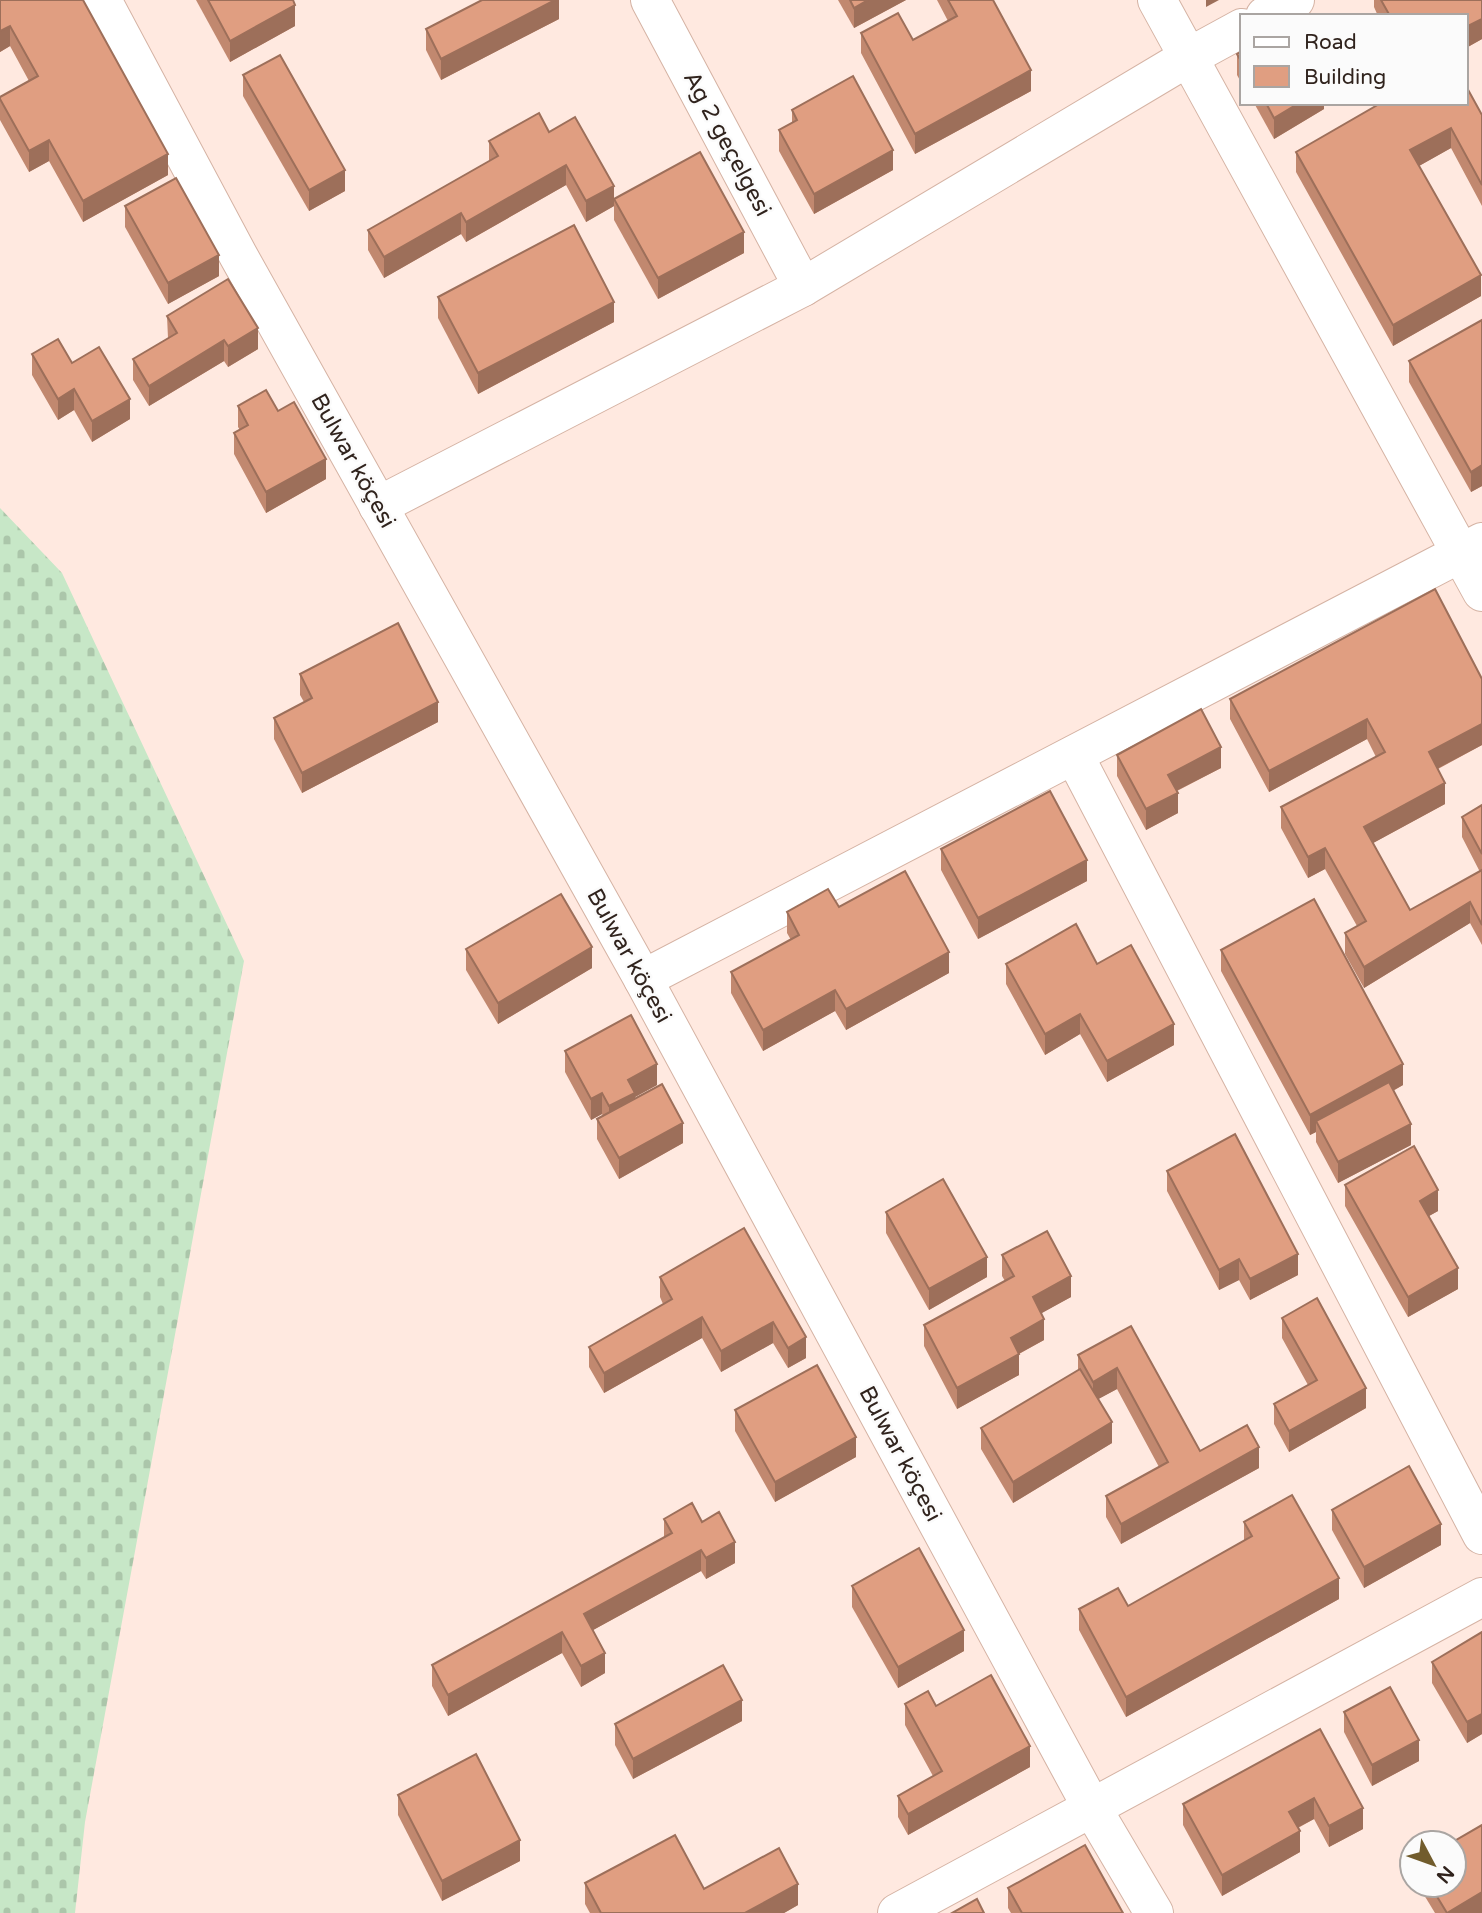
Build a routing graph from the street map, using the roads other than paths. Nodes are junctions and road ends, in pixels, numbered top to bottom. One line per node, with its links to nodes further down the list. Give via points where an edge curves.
1 (102, 0): 9 (street, Bulwar köçesi)
2 (650, 0): 8 (street, Ag 2 geçelgesi)
3 (1157, 0): 7 (street)
4 (1295, 0): 5 (street)
5 (1269, 14)
6 (1240, 29): 7 (street)
7 (1188, 58): 8 (street); 10 (street)
8 (803, 288): 9 (street)
9 (378, 506): 13 (street, Bulwar köçesi)
10 (1471, 548): 11 (street); 12 (street)
11 (1482, 592)
12 (1074, 755): 13 (street); 14 (street)
13 (643, 979): 16 (street, Bulwar köçesi)
14 (1482, 1535)
15 (1482, 1597): 16 (street)
16 (1092, 1808): 17 (street); 18 (street, Bulwar köçesi)
17 (897, 1913)
18 (1154, 1913)

